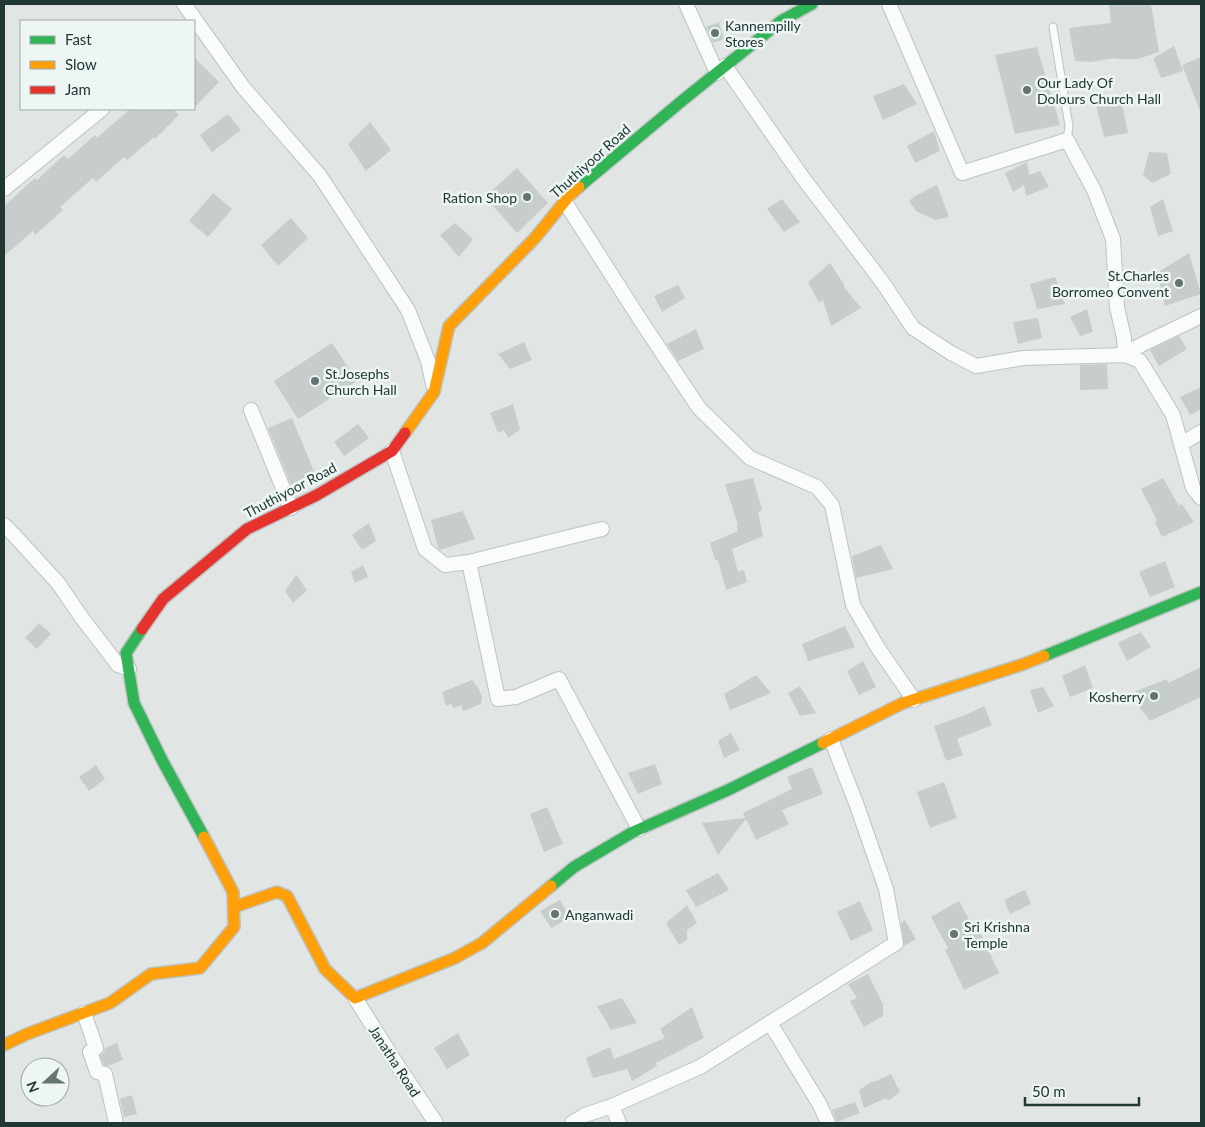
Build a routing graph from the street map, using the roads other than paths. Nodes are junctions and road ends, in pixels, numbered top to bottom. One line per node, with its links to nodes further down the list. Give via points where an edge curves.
1 (184, 4): 5 (street)
2 (686, 4): 8 (street)
3 (812, 4): 8 (main road, Thuthiyoor Road, via 781,21)
4 (888, 4): 10 (street, via 962,173)
5 (192, 20)
6 (1053, 27): 10 (lane, via 1070,126)
7 (197, 30): 15 (street, via 320,176 403,302 428,362)
8 (721, 70): 12 (main road, Thuthiyoor Road); 14 (street, via 913,328 976,366 1023,358)
9 (101, 110): 11 (street)
10 (1067, 140): 14 (street, via 1094,190 1113,239)
11 (4, 189)
12 (565, 202): 15 (main road, Thuthiyoor Road, via 535,238 449,326); 27 (street, via 699,408 750,458 817,487 832,505 853,605)
13 (1201, 316): 14 (street)
14 (1125, 355): 18 (street, via 1140,361 1173,414)
15 (434, 392): 19 (main road, Thuthiyoor Road)
16 (251, 410): 21 (street)
17 (1201, 432): 18 (street)
18 (1181, 444): 20 (street, via 1193,488)
19 (392, 451): 21 (main road, Thuthiyoor Road); 24 (street, via 425,549 445,565)
20 (1201, 498)
21 (291, 508): 26 (main road, Thuthiyoor Road, via 247,529 163,599 126,653)
22 (4, 525): 26 (street, via 58,583 118,665)
23 (602, 529): 24 (street)
24 (469, 562): 29 (street, via 498,699 516,697 558,679)
25 (1201, 592): 27 (main road, via 1024,664)
26 (129, 669): 30 (main road, Thuthiyoor Road, via 134,703 233,892)
27 (914, 700): 28 (main road)
28 (831, 739): 29 (main road); 33 (street, via 886,889 896,943)
29 (639, 829): 31 (main road, via 574,867 482,944)
30 (234, 907): 31 (main road, via 277,892 287,896 325,969); 32 (main road, Thuthiyoor Road, via 234,927 200,968 150,974 110,1003)
31 (355, 998): 37 (street, Janatha Road)
32 (84, 1013): 34 (main road, Thuthiyoor Road); 36 (street, via 96,1048 90,1052 97,1072 105,1074)
33 (770, 1023): 35 (street, via 700,1067); 40 (street)
34 (5, 1041)
35 (612, 1106): 38 (street); 39 (street)
36 (116, 1123)
37 (436, 1123)
38 (572, 1123)
39 (619, 1123)
40 (828, 1123)

